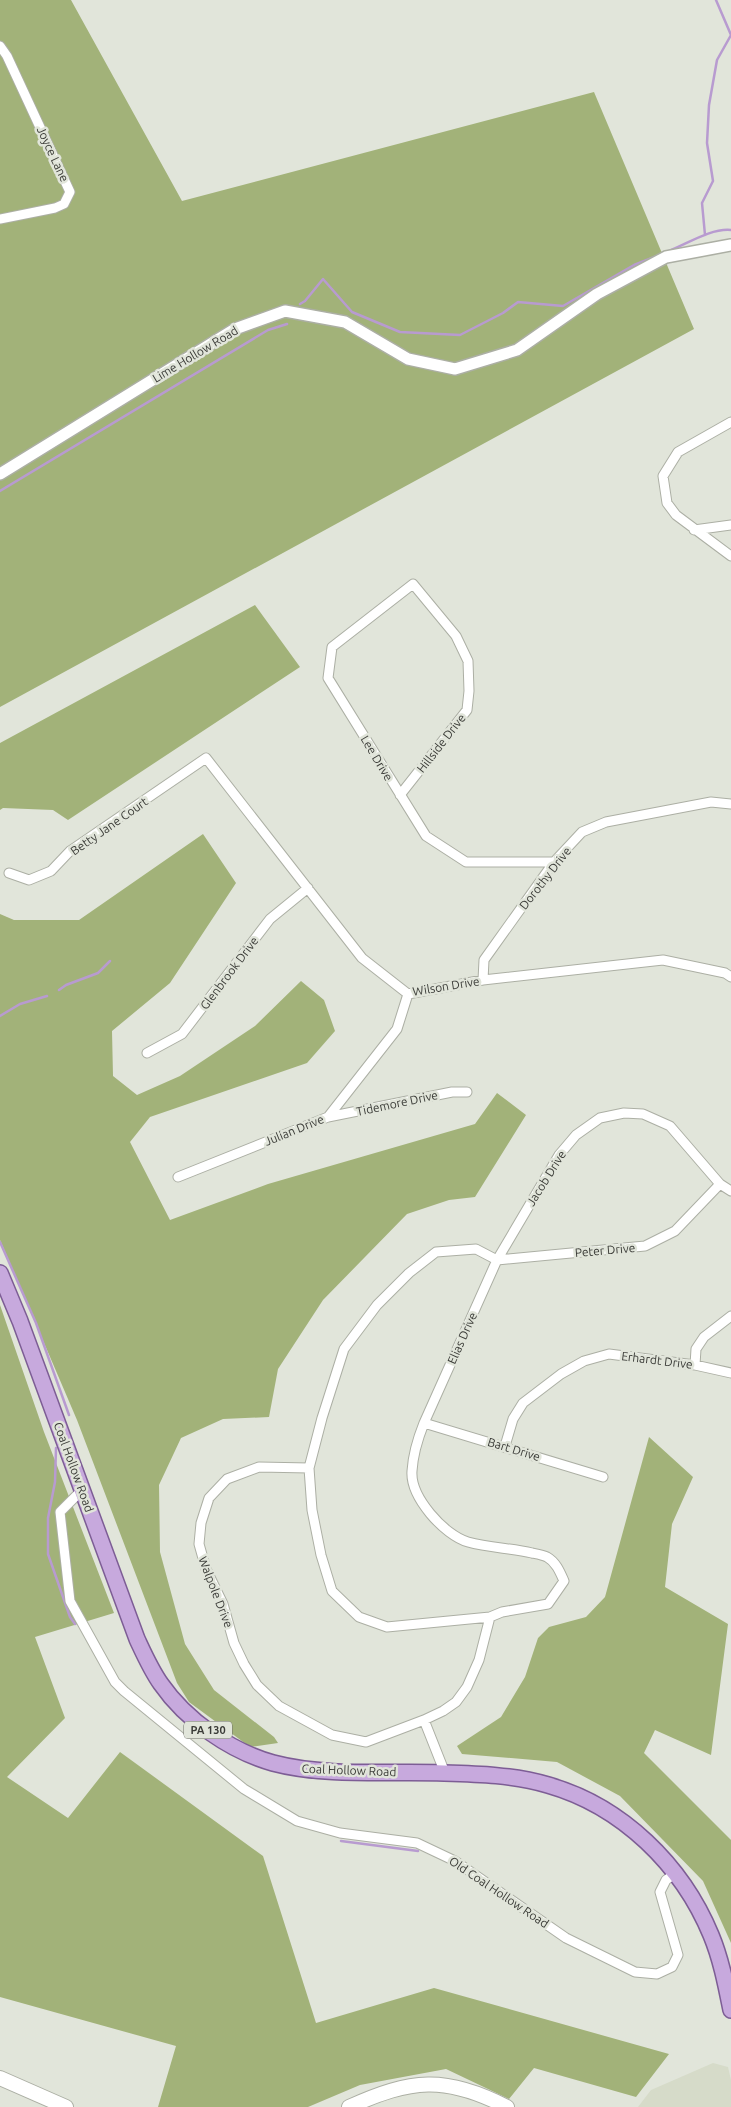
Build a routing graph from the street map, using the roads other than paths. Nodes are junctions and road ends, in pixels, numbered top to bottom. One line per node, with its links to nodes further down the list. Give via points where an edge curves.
1 (0, 46): 2 (street, Joyce Lane, via 70,192 64,204 55,208)
2 (0, 220)
3 (731, 244): 5 (street, Lime Hollow Road, via 666,257 597,294 517,350 455,369 408,359 345,322 285,311 235,329)
4 (731, 422): 7 (street, via 678,452 663,476 667,503)
5 (0, 474)
6 (731, 525): 7 (street)
7 (694, 530): 8 (street)
8 (731, 556)
9 (413, 584): 11 (street, Hillside Drive, via 456,636 468,661 469,691 467,710); 11 (street, Lee Drive, via 332,647 328,678)
10 (206, 758): 14 (street, Betty Jane Court, via 70,851 51,871 29,880); 15 (street, Wilson Drive)
11 (400, 795): 13 (street, Lee Drive, via 426,836 466,862)
12 (731, 804): 13 (street, Dorothy Drive, via 711,802 606,822 582,832)
13 (554, 862): 17 (street, Dorothy Drive, via 484,960)
14 (9, 873)
15 (308, 888): 18 (street, Wilson Drive, via 362,958); 19 (street, Glenbrook Drive, via 270,918 182,1034)
16 (731, 977): 17 (street, Wilson Drive, via 725,972 663,960)
17 (483, 980): 18 (street, Wilson Drive)
18 (408, 994): 21 (street, Julian Drive, via 397,1029)
19 (147, 1053)
20 (466, 1092): 21 (street, Tidemore Drive)
21 (328, 1117): 22 (street, Julian Drive)
22 (178, 1177)
23 (720, 1184): 24 (street, Jacob Drive); 25 (street, Peter Drive, via 675,1231 646,1246); 25 (street, Jacob Drive, via 670,1126 643,1114 624,1113 600,1118 576,1135 559,1155)
24 (731, 1191)
25 (497, 1260): 30 (street, Elias Drive); 32 (street, Elias Drive, via 476,1249 436,1252 378,1304 344,1349)
26 (0, 1273): 34 (main road, Coal Hollow Road / PA 130)
27 (731, 1316): 28 (street, via 704,1337 696,1349)
28 (695, 1365): 29 (street, Erhardt Drive); 31 (street, Erhardt Drive, via 609,1354 584,1361 560,1374 524,1403 513,1420)
29 (731, 1373)
30 (424, 1423): 31 (street, Bart Drive); 35 (street, Elias Drive, via 411,1473 417,1495 431,1515 467,1542 547,1557 559,1568 564,1581 548,1604)
31 (505, 1446): 33 (street, Bart Drive)
32 (309, 1468): 35 (street, Elias Drive, via 312,1510 332,1591 360,1617 388,1627); 36 (street, Walpole Drive, via 259,1467 228,1479 209,1498 201,1523 199,1544 206,1569 223,1604 234,1643 257,1685 279,1706 332,1735 366,1742)
33 (603, 1477)
34 (82, 1489): 37 (main road, Coal Hollow Road / PA 130, via 147,1661 160,1683 189,1716 250,1755 292,1767); 38 (street, Old Coal Hollow Road, via 60,1512 70,1601 116,1683 244,1789 297,1821 340,1833 417,1843 455,1861 566,1938 635,1972 657,1974 672,1967 678,1955 660,1892 666,1880)
35 (490, 1617): 36 (street, Walpole Drive, via 479,1660 467,1687 456,1702)
36 (424, 1720): 37 (street)
37 (445, 1773): 38 (main road, Coal Hollow Road / PA 130, via 514,1778 571,1793 633,1830)
38 (676, 1873): 39 (main road, PA 130, via 711,1936)
39 (731, 2010)
40 (0, 2078): 41 (main road)
41 (66, 2107)
42 (349, 2107): 43 (main road, via 396,2088 426,2084 467,2089)
43 (507, 2107)

